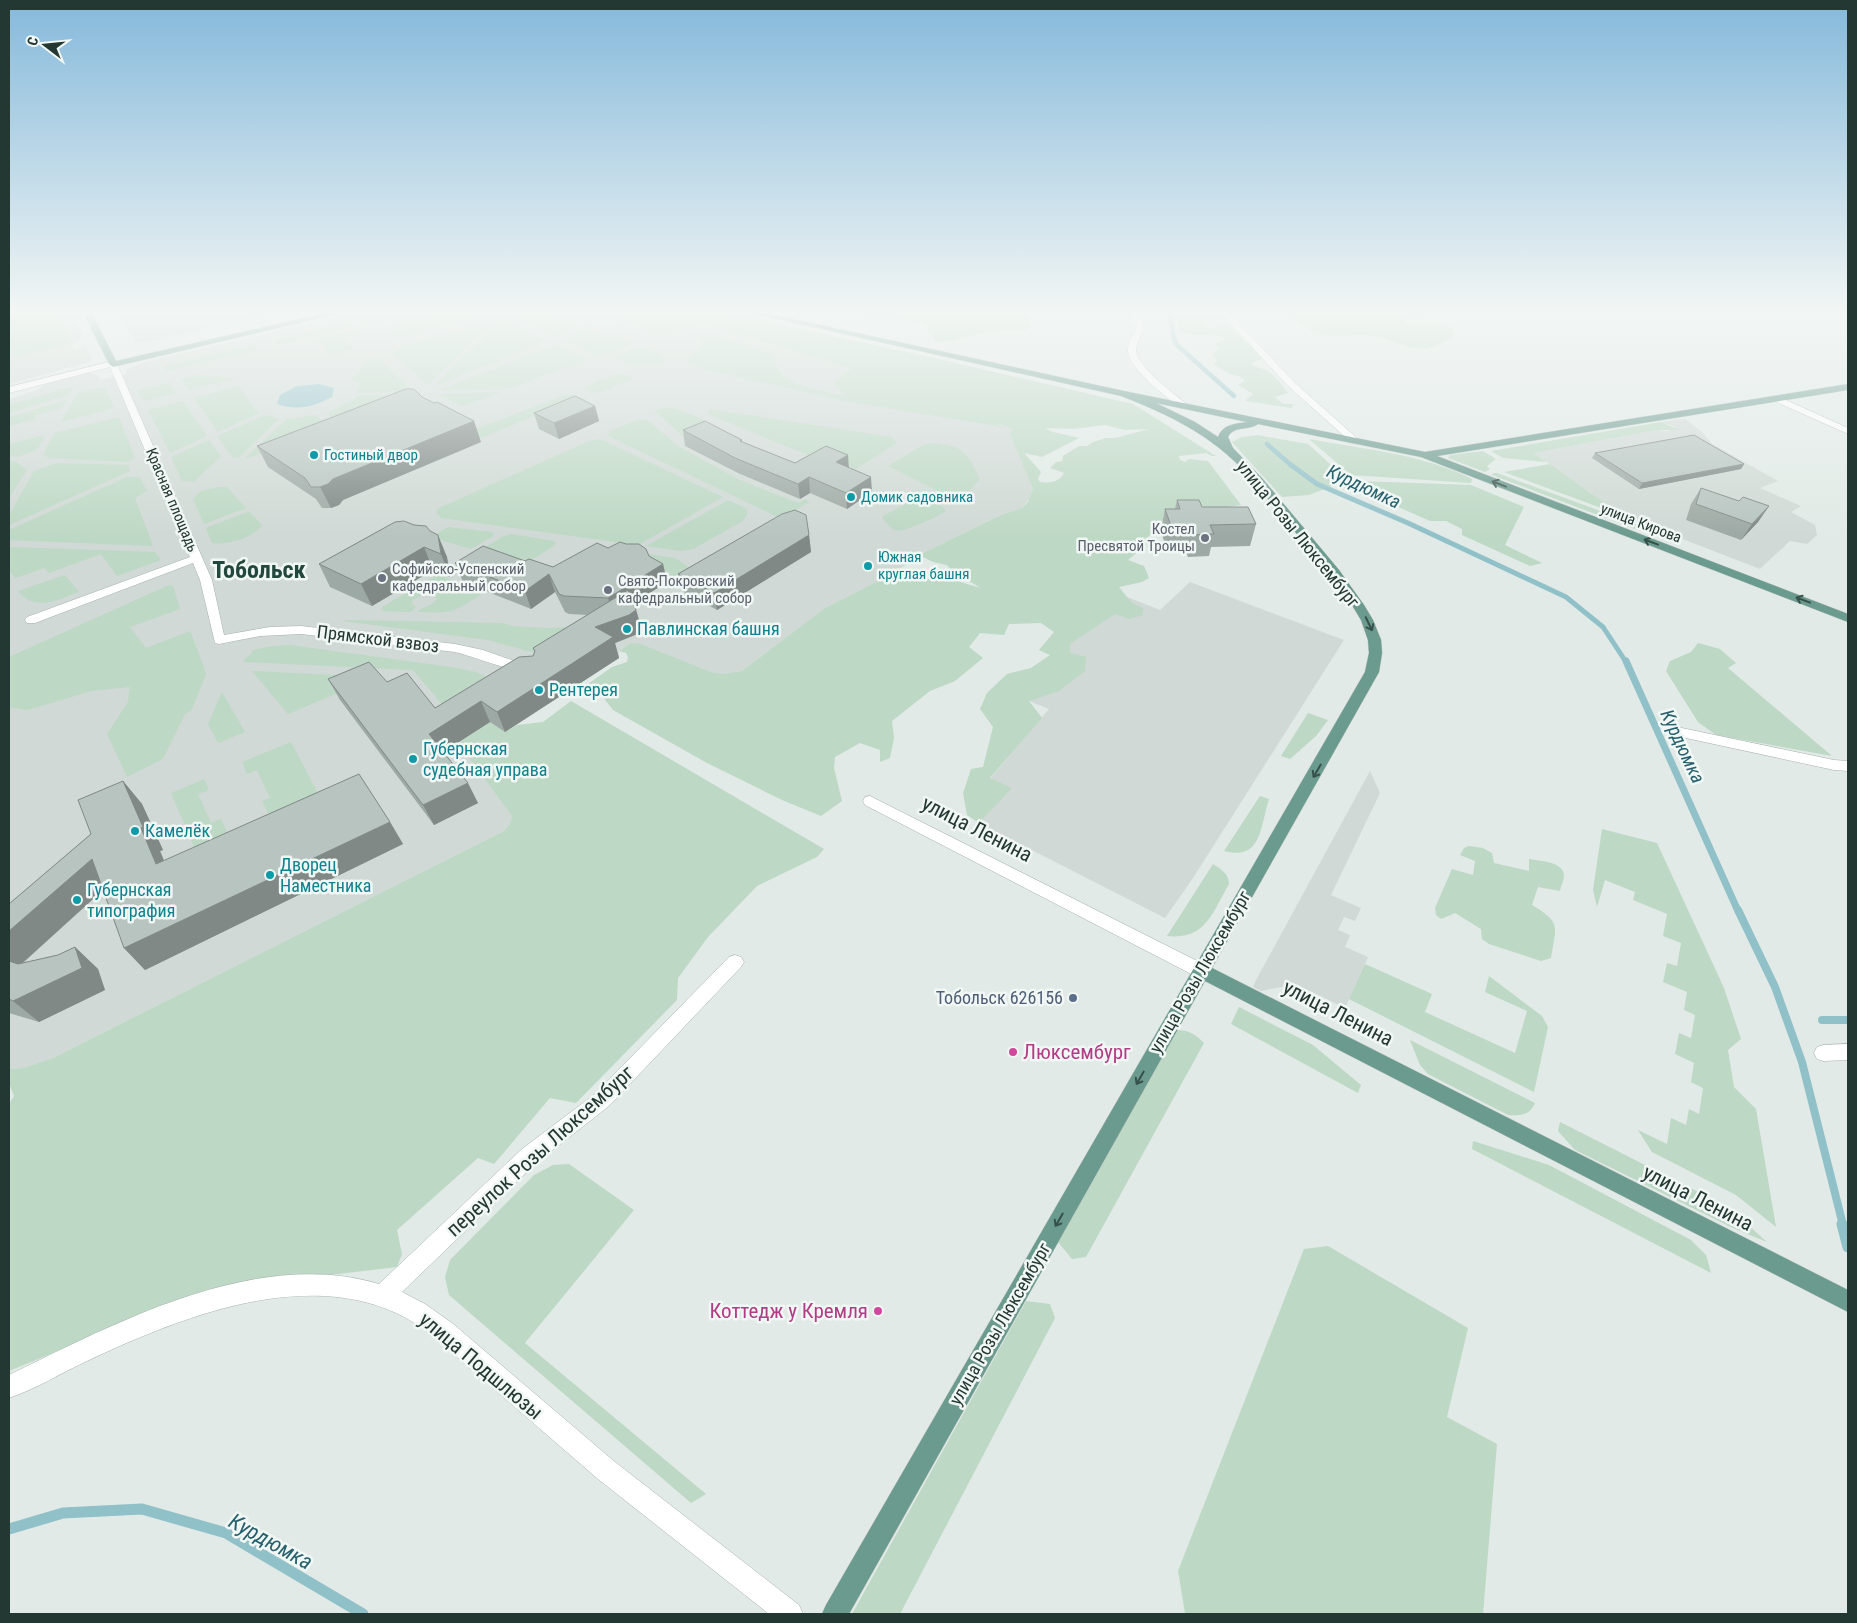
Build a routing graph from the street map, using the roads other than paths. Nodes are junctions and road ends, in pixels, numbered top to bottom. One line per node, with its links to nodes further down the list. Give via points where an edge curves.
1 (26, 386): 7 (street)
2 (122, 386): 16 (street, Красная площадь)
3 (1086, 386): 8 (main road)
4 (1160, 386): 10 (street)
5 (1293, 386): 13 (street)
6 (1848, 387): 9 (main road)
7 (9, 390)
8 (1124, 394): 10 (main road); 14 (main road, улица Розы Люксембург, via 1143,400)
9 (1776, 398): 12 (street); 15 (main road)
10 (1183, 406): 11 (main road)
11 (1284, 426): 13 (main road); 14 (main road, via 1233,426 1223,437)
12 (1848, 431)
13 (1355, 441): 15 (main road)
14 (1229, 450): 25 (main road, улица Розы Люксембург, one-way to 25, via 1342,584 1367,620 1374,636 1376,653 1372,672 1351,711)
15 (1424, 455): 17 (main road, улица Кирова, one-way to 15)
16 (197, 558): 18 (street); 19 (street, Красная площадь, via 206,580)
17 (1848, 618)
18 (30, 620)
19 (219, 640): 20 (street, Прямской взвоз, via 281,629 301,630 455,648)
20 (534, 673)
21 (1677, 732): 22 (street)
22 (1848, 766)
23 (870, 801): 25 (street, улица Ленина)
24 (735, 962): 28 (street, переулок Розы Люксембург, via 602,1100 529,1156)
25 (1201, 971): 29 (main road, улица Ленина); 32 (main road, улица Розы Люксембург, one-way to 32)
26 (1848, 1052): 27 (street)
27 (1823, 1053)
28 (384, 1294): 30 (street, улица Подшлюзы, via 312,1285 278,1286 243,1293 160,1319); 31 (street, улица Подшлюзы, via 429,1319 594,1461)
29 (1848, 1301)
30 (9, 1387)
31 (790, 1614)
32 (835, 1614)

